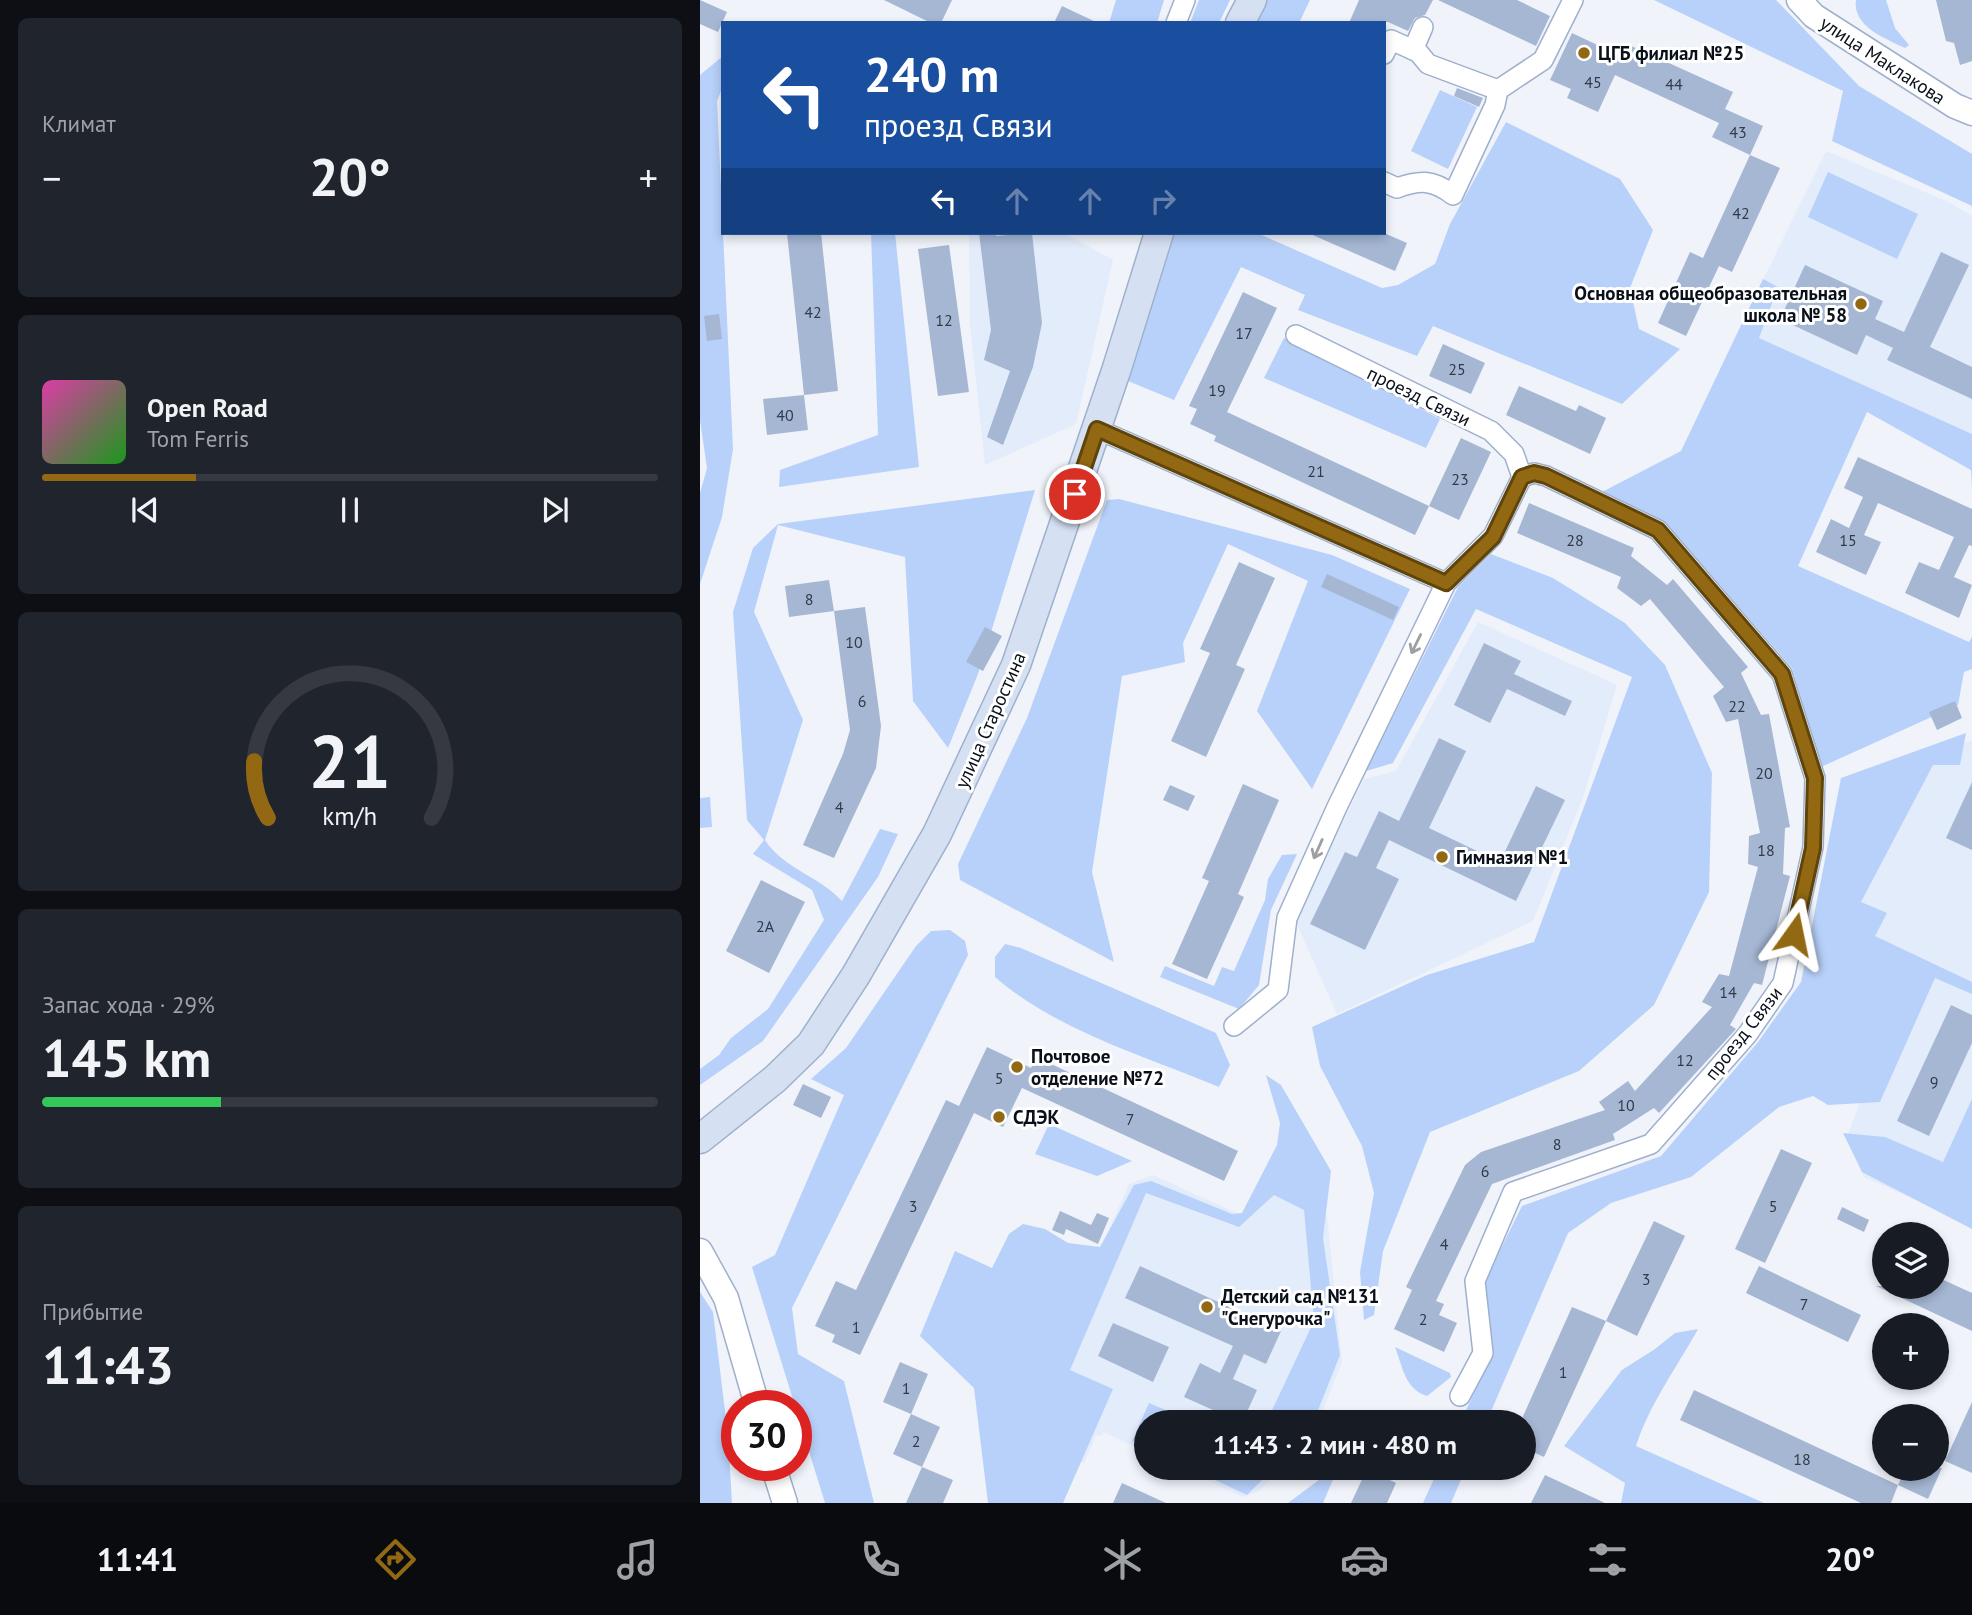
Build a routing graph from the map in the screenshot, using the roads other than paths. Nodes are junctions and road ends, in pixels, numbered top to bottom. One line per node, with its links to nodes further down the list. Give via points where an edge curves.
1 (1185, 0): 5 (street)
2 (1252, 0): 6 (main road)
3 (1573, 0): 10 (street, via 1543,60)
4 (1799, 0): 11 (street, улица Маклакова, via 1814,16)
5 (1177, 21)
6 (1242, 21)
7 (1423, 27): 9 (street)
8 (1386, 50): 9 (street, via 1391,40)
9 (1413, 50): 10 (street, via 1428,64)
10 (1499, 90): 12 (street, via 1453,195 1421,180 1396,188)
11 (1972, 113)
12 (1386, 183)
13 (1158, 235): 15 (main road, улица Старостина)
14 (1296, 335): 16 (street, проезд Связи, via 1491,431 1514,454)
15 (1097, 429): 17 (street); 19 (main road, улица Старостина, via 1016,665 927,852 811,1044)
16 (1522, 477): 17 (street, via 1493,537); 22 (street, проезд Связи, via 1546,476 1658,530 1782,674 1815,778 1813,848 1783,984 1747,1035 1651,1144 1513,1192 1475,1281 1483,1353)
17 (1446, 583): 18 (street, one-way to 18, via 1287,918 1278,990)
18 (1234, 1026)
19 (700, 1139)
20 (700, 1251): 21 (street, via 719,1281)
21 (753, 1390)
22 (1460, 1396)
23 (779, 1481): 24 (street)
24 (785, 1503)

